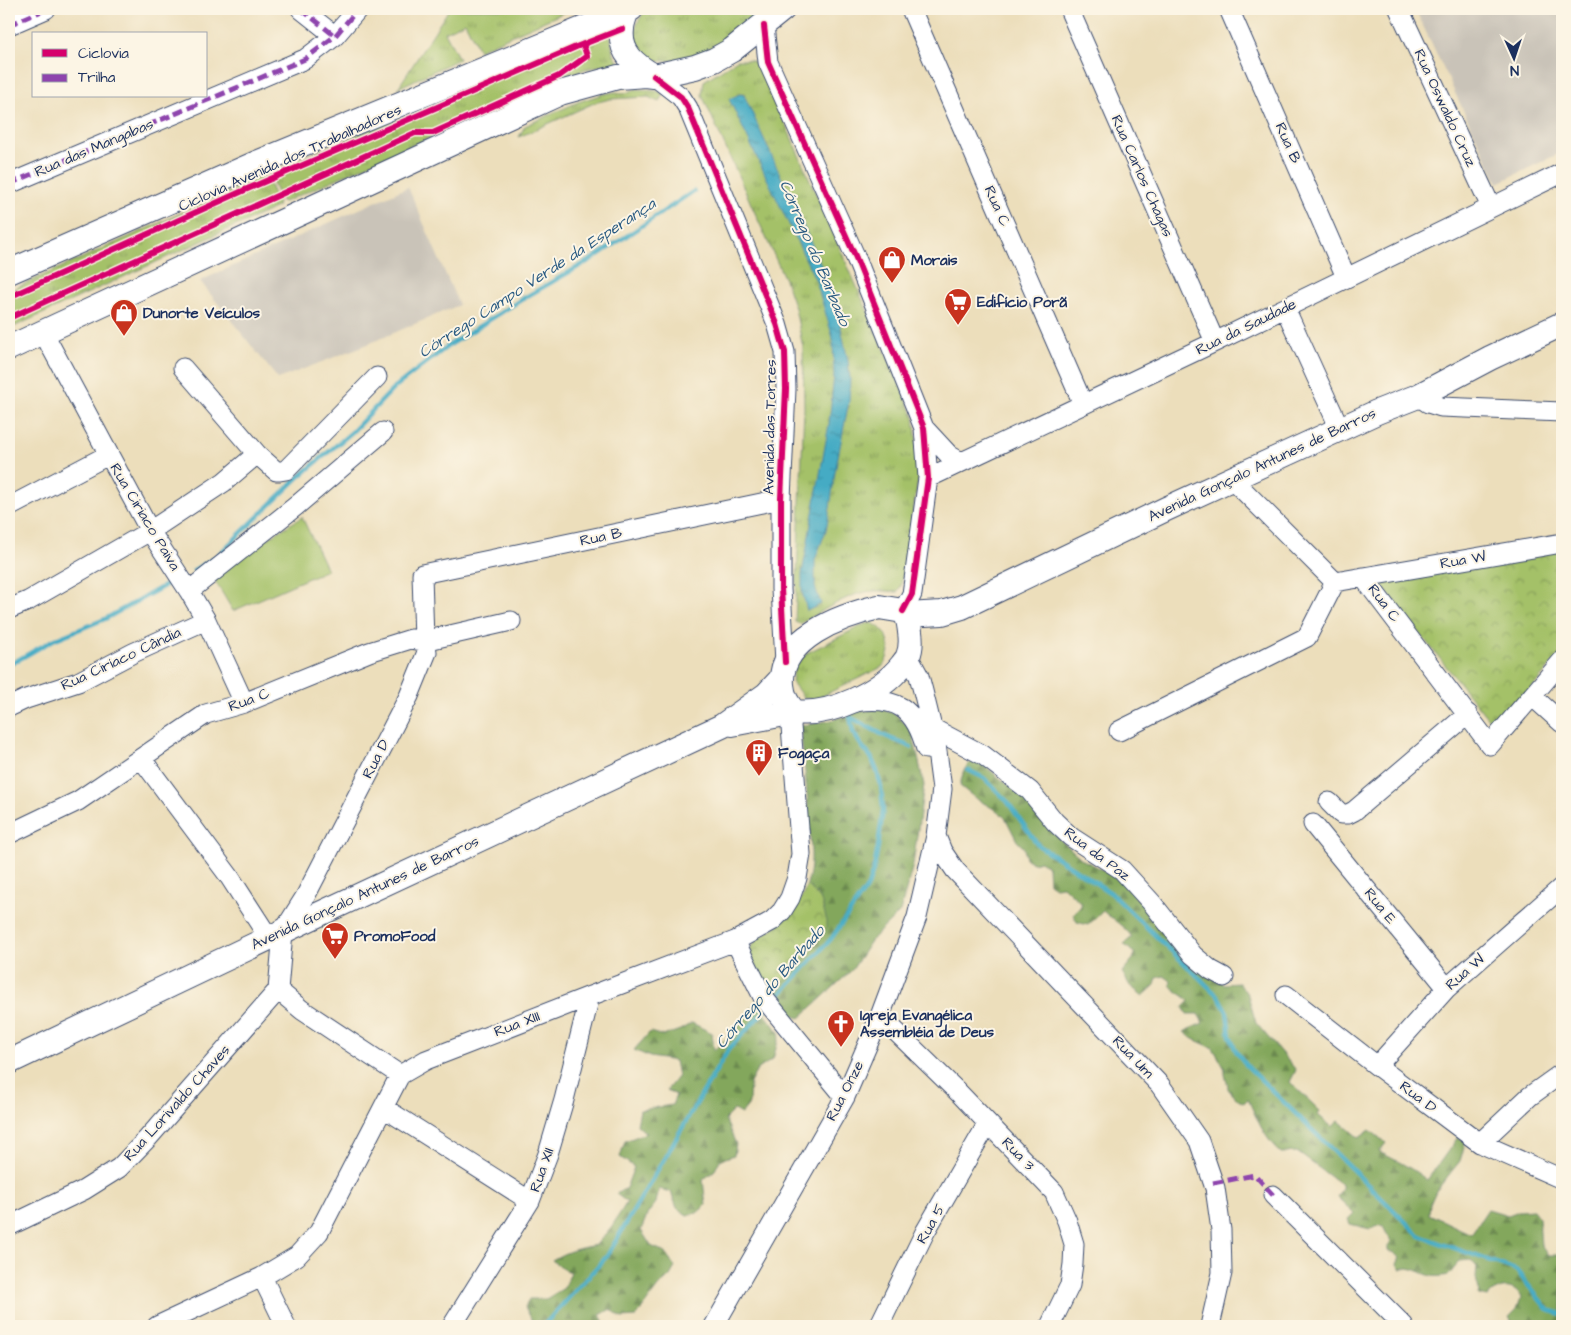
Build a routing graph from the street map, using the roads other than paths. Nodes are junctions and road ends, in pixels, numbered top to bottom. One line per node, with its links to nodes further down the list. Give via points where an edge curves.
1 (46, 9): 12 (street)
2 (300, 9): 14 (street)
3 (358, 9): 14 (street, Rua das Mangabas)
4 (593, 9): 13 (main road)
5 (628, 9): 13 (main road); 15 (main road, via 622,28 627,55 638,67)
6 (783, 9): 11 (main road)
7 (911, 9): 29 (street, Rua C)
8 (1069, 9): 24 (street, Rua Carlos Chagas)
9 (1229, 9): 20 (street, Rua B)
10 (1399, 9): 18 (street, Rua Oswaldo Cruz)
11 (762, 17): 15 (main road, via 732,50 714,60); 31 (street, via 768,62 856,258)
12 (9, 25)
13 (566, 35): 19 (main road, via 259,162)
14 (335, 36): 17 (street, Rua das Mangabas, via 305,59)
15 (654, 76): 23 (main road, via 618,77 560,93); 39 (street, Avenida das Torres, via 681,97 688,108 777,324 785,352 786,389)
16 (1562, 173): 18 (street, Rua da Saudade)
17 (9, 184)
18 (1491, 207): 20 (street, Rua da Saudade)
19 (9, 272)
20 (1346, 277): 21 (street, Rua da Saudade)
21 (1285, 308): 24 (street, Rua da Saudade); 32 (street)
22 (1562, 324): 28 (main road, Avenida Gonçalo Antunes de Barros)
23 (43, 332): 25 (main road); 35 (street, Rua Ciriaco Paiva)
24 (1215, 342): 29 (street, Rua da Saudade)
25 (9, 348)
26 (184, 368): 34 (street)
27 (377, 377): 34 (street, via 286,470 276,471)
28 (1418, 396): 30 (street, via 1441,407); 32 (main road, Avenida Gonçalo Antunes de Barros)
29 (1083, 404): 36 (street, Rua da Saudade)
30 (1562, 412)
31 (924, 428): 36 (street); 37 (street)
32 (1340, 429): 38 (main road, Avenida Gonçalo Antunes de Barros)
33 (383, 432): 46 (street)
34 (257, 454): 41 (street, via 224,482)
35 (108, 455): 40 (street); 41 (street, Rua Ciriaco Paiva)
36 (961, 462): 37 (street, Rua da Saudade)
37 (928, 478): 49 (street, via 912,594)
38 (1232, 479): 45 (street); 47 (main road, Avenida Gonçalo Antunes de Barros)
39 (781, 499): 43 (street, Rua B); 55 (street, Avenida das Torres)
40 (9, 507)
41 (150, 531): 46 (street, Rua Ciriaco Paiva); 48 (street)
42 (1562, 543): 44 (street, Rua W)
43 (422, 574): 52 (street, Rua D)
44 (1363, 577): 45 (street, Rua C); 61 (street, Rua C)
45 (1335, 582): 65 (street, via 1308,637)
46 (189, 591): 50 (street, Rua Ciriaco Paiva)
47 (962, 608): 49 (main road, Avenida Gonçalo Antunes de Barros, via 942,613); 53 (main road, Avenida Gonçalo Antunes de Barros, via 924,634)
48 (9, 609)
49 (905, 613): 53 (main road, via 910,635); 55 (main road, Avenida Gonçalo Antunes de Barros, via 879,607 838,620 804,640)
50 (206, 620): 57 (street, Rua Ciriaco Paiva); 59 (street, Rua Ciríaco Cândia, via 78,682)
51 (512, 621): 52 (street, Rua C)
52 (424, 641): 57 (street, Rua C, via 411,639 369,652); 73 (street, Rua D, via 426,652 409,696 305,897)
53 (909, 652): 58 (main road, Avenida Gonçalo Antunes de Barros, via 886,681); 64 (street, Rua Onze, via 919,676)
54 (1562, 661): 56 (street)
55 (783, 670): 60 (main road, via 782,688); 63 (main road, Avenida Gonçalo Antunes de Barros, via 768,694)
56 (1532, 696): 61 (street, Rua C, via 1490,745); 62 (street)
57 (244, 703): 66 (street, Rua C, via 206,714)
58 (846, 703): 60 (main road, Avenida Gonçalo Antunes de Barros, via 825,710); 68 (street, Rua Onze, via 880,700 907,710 922,734)
59 (9, 707)
60 (795, 712): 63 (main road, Avenida Gonçalo Antunes de Barros); 74 (street, Rua XIII, via 791,726 801,854 797,878 782,911 772,921)
61 (1468, 714): 67 (street, via 1354,811 1340,814)
62 (1562, 723)
63 (722, 726): 73 (main road, Avenida Gonçalo Antunes de Barros)
64 (932, 728): 68 (street, Rua Onze, via 942,788); 75 (street, Rua da Paz, via 984,755 1030,791 1071,837 1122,870 1193,955)
65 (1119, 731)
66 (141, 758): 70 (street, Rua C, via 78,801); 73 (street)
67 (1329, 802)
68 (940, 809): 71 (street, Rua Onze)
69 (1313, 824): 76 (street, Rua E)
70 (9, 834)
71 (936, 836): 80 (street, Rua Onze, via 917,917); 100 (street, Rua Um, via 955,870 1160,1085 1199,1141 1215,1188 1221,1230 1222,1273)
72 (1562, 887): 76 (street, Rua W)
73 (276, 935): 77 (street); 81 (main road, Avenida Gonçalo Antunes de Barros)
74 (735, 941): 79 (street, Rua XIII); 85 (street, via 763,997)
75 (1224, 977)
76 (1447, 988): 82 (street, Rua W)
77 (278, 990): 84 (street, via 302,1010); 92 (street, Rua Lorivaldo Chaves, via 119,1168 84,1190)
78 (1286, 995): 82 (street, Rua D)
79 (590, 996): 84 (street, Rua XIII, via 426,1060); 91 (street, Rua XII, via 564,1100)
80 (880, 1016): 85 (street, Rua Onze); 87 (street, Rua 3)
81 (9, 1062)
82 (1377, 1066): 88 (street, Rua D)
83 (1562, 1073): 88 (street, via 1530,1096)
84 (400, 1075): 86 (street)
85 (845, 1097): 97 (street, Rua Onze)
86 (384, 1108): 91 (street); 93 (street, via 319,1232 297,1256)
87 (988, 1123): 98 (street, Rua 5, via 926,1232); 99 (street, Rua 3, via 1054,1192 1067,1221 1074,1244 1070,1285)
88 (1480, 1144): 89 (street, Rua D)
89 (1562, 1179)
90 (1273, 1195): 101 (street)
91 (530, 1201): 94 (street, Rua XII)
92 (9, 1226)
93 (262, 1277): 95 (street); 96 (street)
94 (458, 1324)
95 (157, 1326)
96 (286, 1326)
97 (714, 1326)
98 (878, 1326)
99 (1050, 1326)
100 (1210, 1326)
101 (1404, 1326)

